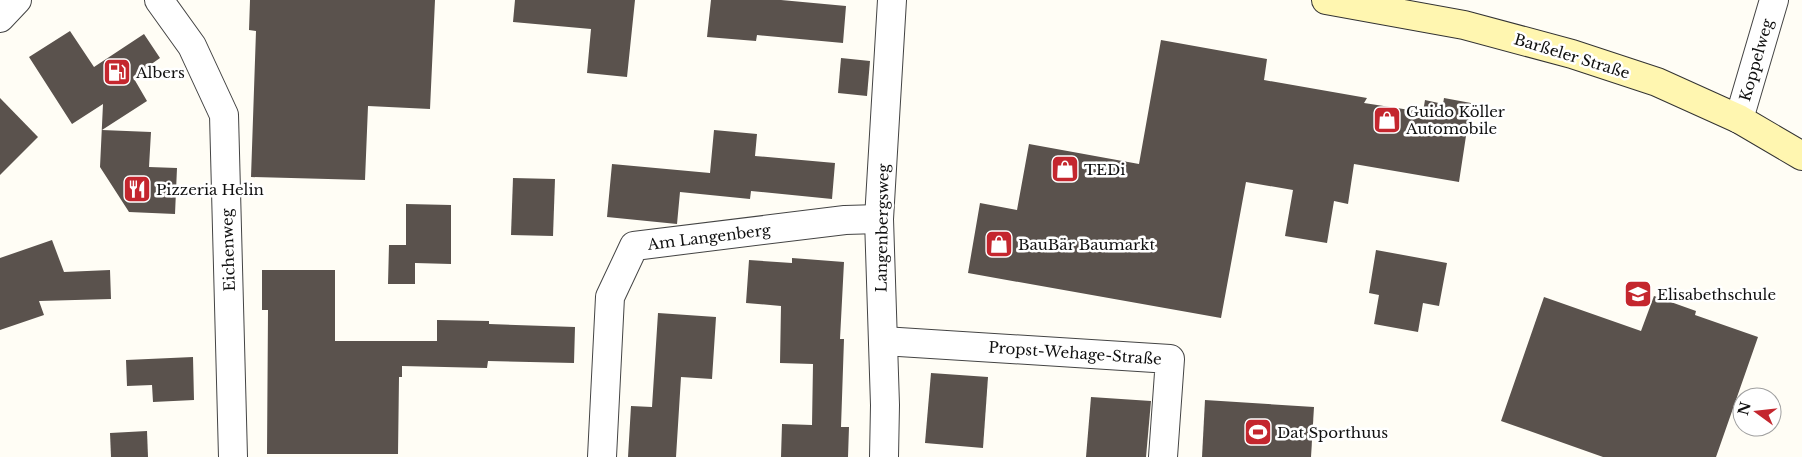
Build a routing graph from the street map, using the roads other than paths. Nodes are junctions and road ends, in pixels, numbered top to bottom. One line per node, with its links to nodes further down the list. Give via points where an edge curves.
1 (17, 0): 6 (street)
2 (159, 0): 11 (street, Eichenweg, via 192,46 224,115)
3 (892, 0): 9 (street, Langenbergsweg)
4 (1326, 0): 7 (street, Barßeler Straße, via 1464,25 1572,54 1657,82)
5 (1774, 0): 7 (street, Koppelweg)
6 (0, 18)
7 (1739, 119): 8 (street, Barßeler Straße)
8 (1802, 156)
9 (879, 219): 10 (street, Langenbergsweg); 12 (street, Am Langenberg, via 845,220 634,246 610,297)
10 (883, 341): 13 (street, Langenbergsweg); 14 (street, Propst-Wehage-Straße, via 1170,359)
11 (233, 457)
12 (602, 457)
13 (884, 457)
14 (1163, 457)

